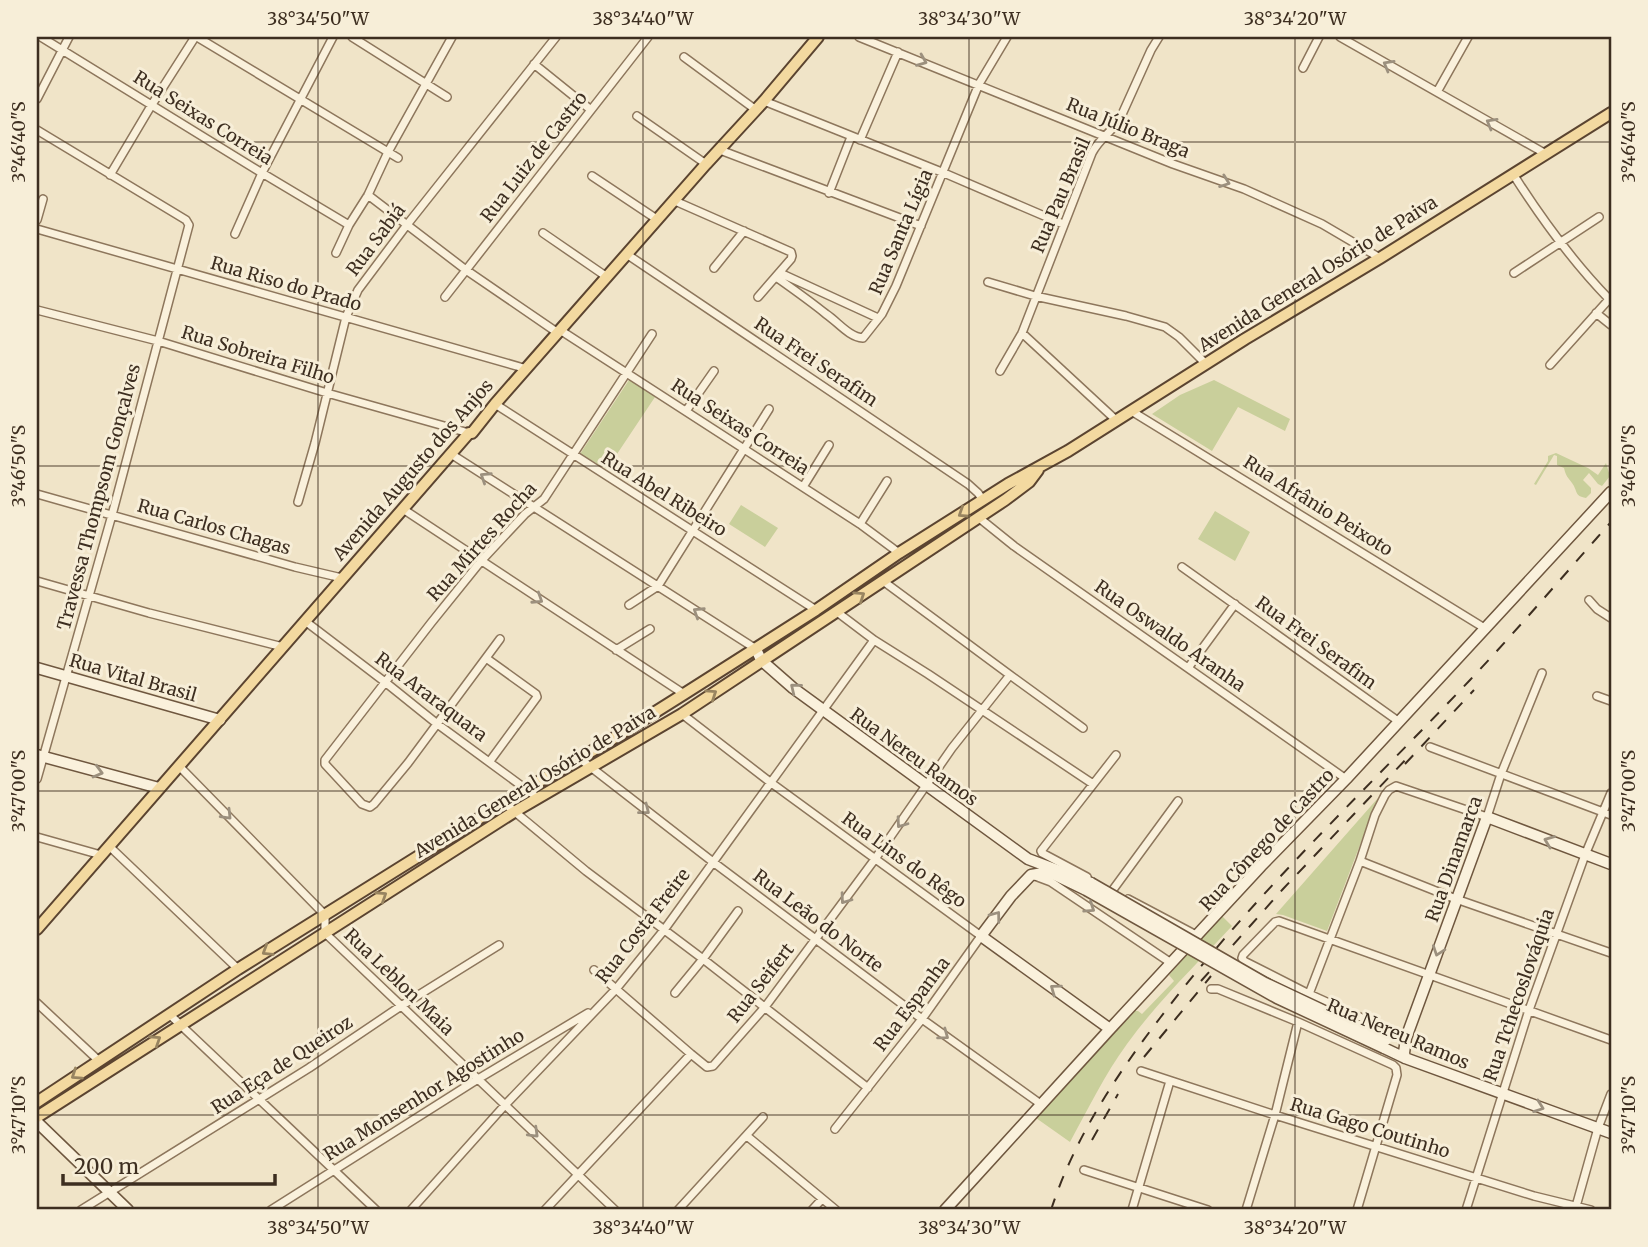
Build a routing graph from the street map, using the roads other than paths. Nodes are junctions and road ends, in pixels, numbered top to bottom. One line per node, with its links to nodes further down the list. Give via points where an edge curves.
1 (41, 37): 16 (street, Rua Seixas Correia)
2 (69, 37): 16 (street)
3 (196, 37): 26 (street); 28 (street)
4 (333, 37): 26 (street)
5 (352, 37): 21 (street)
6 (452, 37): 21 (street)
7 (556, 37): 19 (street, Rua Sabiá)
8 (648, 37): 29 (street, Rua Luiz de Castro)
9 (818, 37): 27 (main road, Avenida Augusto dos Anjos)
10 (859, 37): 17 (street, Rua Júlio Braga)
11 (1007, 37): 22 (street, Rua Santa Lígia)
12 (1159, 37): 34 (street, Rua Pau Brasil, via 1119,121)
13 (1319, 37): 20 (street)
14 (1340, 37): 23 (street, one-way to 14)
15 (1468, 37): 23 (street)
16 (63, 49): 25 (street); 28 (street, Rua Seixas Correia)
17 (898, 52): 22 (street, Rua Júlio Braga, one-way to 22); 35 (street)
18 (684, 57): 30 (street)
19 (534, 64): 29 (street); 55 (street, Rua Sabiá)
20 (1303, 68)
21 (427, 84): 24 (street); 37 (street)
22 (979, 84): 34 (street, Rua Júlio Braga); 42 (street, Rua Santa Lígia)
23 (1437, 92): 38 (street, one-way to 23)
24 (447, 97)
25 (37, 99)
26 (301, 99): 37 (street); 41 (street)
27 (764, 101): 30 (main road, Avenida Augusto dos Anjos); 35 (street)
28 (151, 106): 41 (street, Rua Seixas Correia); 44 (street)
29 (591, 110): 67 (street, Rua Luiz de Castro)
30 (756, 110): 36 (main road, Avenida Augusto dos Anjos)
31 (1611, 113): 38 (main road, Avenida General Osório de Paiva)
32 (637, 116): 40 (street)
33 (37, 130): 44 (street)
34 (1104, 135): 53 (street, Rua Pau Brasil); 64 (street, Rua Júlio Braga, one-way to 64, via 1244,189 1322,224)
35 (855, 138): 42 (street); 46 (street)
36 (720, 150): 40 (main road, Avenida Augusto dos Anjos); 46 (street)
37 (388, 152): 39 (street); 47 (street)
38 (1546, 154): 43 (main road, Avenida General Osório de Paiva)
39 (398, 158)
40 (706, 164): 49 (main road, Avenida Augusto dos Anjos)
41 (262, 173): 54 (street, Rua Seixas Correia); 60 (street)
42 (944, 173): 53 (street); 56 (street, Rua Santa Lígia)
43 (1513, 174): 61 (street); 64 (main road, Avenida General Osório de Paiva)
44 (110, 175): 66 (street, Travessa Thompsom Gonçalves, via 189,223)
45 (592, 177): 52 (street)
46 (830, 193): 56 (street)
47 (368, 195): 54 (street); 55 (street, Rua Seixas Correia)
48 (43, 199): 51 (street)
49 (675, 201): 52 (main road, Avenida Augusto dos Anjos); 58 (street)
50 (1599, 217): 61 (street)
51 (37, 220)
52 (658, 220): 63 (main road, Avenida Augusto dos Anjos)
53 (1063, 224): 72 (street, Rua Pau Brasil)
54 (349, 225): 62 (street)
55 (406, 226): 67 (street, Rua Seixas Correia); 80 (street, Rua Sabiá, via 358,290)
56 (921, 226): 81 (street, Rua Santa Lígia)
57 (37, 229): 66 (street, Rua Riso do Prado)
58 (744, 231): 65 (street); 69 (street, via 790,252 792,256)
59 (543, 233): 70 (street)
60 (235, 234)
61 (1561, 243): 68 (street); 75 (street)
62 (336, 253)
63 (628, 254): 70 (main road, Avenida Augusto dos Anjos); 109 (street, Rua Frei Serafim, via 968,484)
64 (1380, 258): 87 (main road, Avenida General Osório de Paiva)
65 (714, 268)
66 (177, 270): 80 (street, Rua Riso do Prado); 86 (street, Travessa Thompsom Gonçalves)
67 (466, 270): 74 (street, Rua Luiz de Castro); 83 (street, Rua Seixas Correia)
68 (1514, 273)
69 (778, 275): 73 (street); 76 (street); 79 (street, Rua Santa Lígia)
70 (607, 277): 83 (main road, Avenida Augusto dos Anjos)
71 (988, 282): 72 (street)
72 (1035, 296): 85 (street, Rua Pau Brasil); 87 (street, via 1165,327)
73 (758, 297)
74 (445, 298)
75 (1610, 298): 78 (street)
76 (841, 301): 79 (street); 81 (street)
77 (37, 310): 86 (street, Rua Sobreira Filho)
78 (1596, 313): 82 (street); 88 (street)
79 (830, 316): 81 (street, Rua Santa Lígia, via 861,339)
80 (346, 317): 89 (street, Rua Riso do Prado); 93 (street, Rua Sabiá)
81 (878, 318)
82 (1611, 325)
83 (559, 331): 89 (main road, Avenida Augusto dos Anjos); 92 (street, Rua Seixas Correia)
84 (652, 334): 92 (street, Rua Mirtes Rocha)
85 (1022, 334): 91 (street, Rua Pau Brasil); 98 (street)
86 (158, 341): 93 (street, Rua Sobreira Filho); 113 (street, Travessa Thompsom Gonçalves)
87 (1206, 364): 97 (main road, Avenida General Osório de Paiva)
88 (1550, 365)
89 (527, 369): 94 (main road, Avenida Augusto dos Anjos)
90 (714, 371): 96 (street)
91 (1000, 371)
92 (627, 372): 96 (street, Rua Seixas Correia); 103 (street, Rua Mirtes Rocha)
93 (327, 393): 99 (street, Rua Sobreira Filho); 110 (street, Rua Sabiá)
94 (495, 404): 99 (main road, Avenida Augusto dos Anjos); 103 (street, Rua Abel Ribeiro)
95 (769, 409): 101 (street)
96 (686, 411): 101 (street, Rua Seixas Correia)
97 (1133, 412): 98 (main road, Avenida General Osório de Paiva); 133 (street, Rua Afrânio Peixoto)
98 (1117, 421): 104 (main road, Avenida General Osório de Paiva)
99 (469, 433): 102 (main road, Avenida Augusto dos Anjos)
100 (829, 445): 106 (street)
101 (744, 448): 106 (street, Rua Seixas Correia); 116 (street)
102 (451, 454): 111 (street, one-way to 102); 112 (main road, Avenida Augusto dos Anjos)
103 (573, 455): 111 (street, Rua Mirtes Rocha); 116 (street, Rua Abel Ribeiro)
104 (1042, 465): 109 (main road, Avenida General Osório de Paiva); 114 (main road, Avenida General Osório de Paiva, via 1029,482)
105 (887, 481): 115 (street)
106 (803, 487): 115 (street, Rua Seixas Correia)
107 (1611, 492): 133 (street, Rua Cônego de Castro)
108 (37, 494): 113 (street, Rua Carlos Chagas)
109 (983, 500): 117 (main road, Avenida General Osório de Paiva, one-way to 117)
110 (298, 502)
111 (535, 507): 118 (street, Rua Mirtes Rocha); 123 (street)
112 (403, 509): 118 (street); 120 (main road, Avenida Augusto dos Anjos)
113 (112, 515): 120 (street, Rua Carlos Chagas); 124 (street, Travessa Thompsom Gonçalves)
114 (978, 517): 122 (main road, Avenida General Osório de Paiva); 142 (street, Rua Oswaldo Aranha)
115 (860, 524): 117 (street, Rua Seixas Correia)
116 (692, 530): 123 (street); 128 (street, Rua Abel Ribeiro)
117 (899, 553): 128 (main road, Avenida General Osório de Paiva)
118 (481, 561): 138 (street, one-way to 138); 146 (street, Rua Mirtes Rocha)
119 (1182, 567): 126 (street, Rua Frei Serafim)
120 (342, 578): 131 (main road, Avenida Augusto dos Anjos)
121 (37, 581): 124 (street)
122 (883, 581): 129 (main road, Avenida General Osório de Paiva, one-way to 122); 144 (street)
123 (658, 586): 127 (street); 137 (street, one-way to 123)
124 (89, 596): 136 (street); 145 (street, Travessa Thompsom Gonçalves)
125 (1589, 600): 130 (street)
126 (1235, 604): 142 (street); 154 (street, Rua Frei Serafim)
127 (629, 606)
128 (816, 610): 137 (main road, Avenida General Osório de Paiva)
129 (836, 612): 135 (street); 140 (main road, Avenida General Osório de Paiva)
130 (1611, 618)
131 (305, 621): 136 (main road, Avenida Augusto dos Anjos); 146 (street, Rua Araraquara)
132 (650, 629): 138 (street)
133 (1486, 629): 154 (street, Rua Cônego de Castro)
134 (500, 639): 139 (street)
135 (874, 640): 150 (street, Rua Costa Freire); 151 (street)
136 (282, 648): 153 (main road, Avenida Augusto dos Anjos)
137 (756, 649): 140 (street, Rua Nereu Ramos); 147 (main road, Avenida General Osório de Paiva)
138 (616, 650): 147 (street)
139 (486, 658): 155 (street); 161 (street, via 537,697)
140 (761, 660): 150 (street, Rua Nereu Ramos, one-way to 140); 152 (main road, Avenida General Osório de Paiva, one-way to 140)
141 (37, 668): 145 (street, Rua Vital Brasil)
142 (1188, 668): 166 (street, Rua Oswaldo Aranha)
143 (1542, 673): 164 (street, Rua Dinamarca)
144 (1010, 675): 151 (street, Rua Seifert); 156 (street)
145 (67, 676): 153 (street, Rua Vital Brasil); 158 (street, Travessa Thompsom Gonçalves)
146 (385, 682): 155 (street, Rua Araraquara); 155 (street, Rua Mirtes Rocha, via 325,763 362,804 372,806)
147 (684, 694): 160 (main road, Avenida General Osório de Paiva)
148 (1597, 695): 149 (street)
149 (1611, 701)
150 (823, 710): 167 (street, Rua Costa Freire); 169 (street, Rua Nereu Ramos)
151 (981, 710): 168 (street); 169 (street, Rua Seifert)
152 (682, 714): 163 (main road, Avenida General Osório de Paiva); 167 (street, Rua Lins do Rêgo)
153 (220, 720): 162 (main road, Avenida Augusto dos Anjos)
154 (1398, 722): 166 (street, Rua Cônego de Castro)
155 (436, 723): 161 (street, Rua Araraquara)
156 (1083, 728)
157 (1430, 747): 164 (street)
158 (40, 755): 165 (street, Travessa Thompsom Gonçalves); 170 (street, one-way to 170)
159 (1116, 755): 168 (street)
160 (579, 758): 163 (street, Rua Leão do Norte); 171 (main road, Avenida General Osório de Paiva)
161 (490, 761): 171 (street, Rua Araraquara)
162 (179, 766): 170 (main road, Avenida Augusto dos Anjos); 195 (street, one-way to 195)
163 (591, 768): 173 (main road, Avenida General Osório de Paiva); 187 (street, Rua Leão do Norte, one-way to 187)
164 (1501, 774): 177 (street); 178 (street, Rua Dinamarca)
165 (37, 779)
166 (1346, 779): 201 (street, Rua Cônego de Castro)
167 (770, 782): 184 (street, Rua Lins do Rêgo); 187 (street, Rua Costa Freire)
168 (1093, 784): 191 (street, via 1042,853)
169 (927, 786): 184 (street, Rua Seifert, one-way to 184); 185 (street, Rua Nereu Ramos)
170 (159, 788): 182 (main road, Avenida Augusto dos Anjos)
171 (526, 789): 173 (street, Rua Araraquara); 175 (main road, Avenida General Osório de Paiva)
172 (1611, 793): 177 (street, Rua Tchecoslováquia)
173 (538, 798): 176 (main road, Avenida General Osório de Paiva)
174 (1178, 801): 191 (street)
175 (503, 802): 176 (street); 179 (main road, Avenida General Osório de Paiva)
176 (514, 812): 181 (main road, Avenida General Osório de Paiva); 197 (street)
177 (1607, 813): 183 (street, Rua Tchecoslováquia)
178 (1487, 817): 183 (street, one-way to 178); 186 (street, via 1394,786 1375,816); 193 (street, Rua Dinamarca)
179 (451, 836): 181 (main road); 195 (main road, Avenida General Osório de Paiva)
180 (37, 837): 182 (street)
181 (459, 847): 198 (main road, Avenida General Osório de Paiva, one-way to 181)
182 (105, 850): 196 (main road, Avenida Augusto dos Anjos); 208 (street)
183 (1585, 855): 188 (street); 199 (street, Rua Tchecoslováquia)
184 (874, 859): 200 (street, Rua Lins do Rêgo); 202 (street, Rua Seifert, one-way to 202)
185 (1028, 859): 190 (street, Rua Nereu Ramos); 192 (street, Rua Espanha, via 1029,868)
186 (1360, 861): 193 (street); 203 (street)
187 (713, 862): 197 (street, Rua Costa Freire); 202 (street, Rua Leão do Norte)
188 (1611, 864)
189 (1031, 875): 190 (street, Rua Nereu Ramos, via 1055,875); 192 (street, Rua Espanha); 207 (street, one-way to 207, via 1051,882)
190 (1089, 887): 227 (street, Rua Nereu Ramos, bridge, via 1266,993)
191 (1112, 891): 201 (street)
192 (1011, 896): 200 (street, Rua Espanha, one-way to 192)
193 (1456, 899): 199 (street); 210 (street, Rua Dinamarca, one-way to 210)
194 (738, 911): 206 (street)
195 (325, 915): 198 (street, Rua Leblon Maia); 208 (main road, Avenida General Osório de Paiva, one-way to 208)
196 (38, 925)
197 (664, 930): 206 (street); 211 (street, Rua Costa Freire)
198 (325, 933): 216 (street, Rua Leblon Maia); 223 (main road, Avenida General Osório de Paiva)
199 (1557, 934): 205 (street); 219 (street, Rua Tchecoslováquia)
200 (981, 936): 221 (street, Rua Espanha); 224 (street, Rua Lins do Rêgo, one-way to 200)
201 (1198, 936): 207 (street, Rua Cônego de Castro)
202 (816, 939): 217 (street, Rua Seifert); 221 (street, Rua Leão do Norte)
203 (1329, 939): 210 (street); 214 (street); 214 (street, Rua Nereu Ramos, via 1278,921 1243,955 1244,961)
204 (499, 945): 216 (street, Rua Eça de Queiroz)
205 (1611, 953)
206 (703, 959): 213 (street); 217 (street)
207 (1171, 963): 224 (street, Rua Cônego de Castro)
208 (238, 969): 220 (main road, Avenida General Osório de Paiva)
209 (594, 970): 211 (street)
210 (1429, 975): 219 (street); 225 (street, Rua Dinamarca)
211 (616, 989): 218 (street, Rua Costa Freire); 228 (street)
212 (1211, 989): 222 (street, Rua Nereu Ramos)
213 (675, 993)
214 (1309, 994): 225 (street, Rua Nereu Ramos)
215 (37, 1003): 230 (street)
216 (401, 1006): 232 (street, Rua Leblon Maia); 237 (street, Rua Eça de Queiroz)
217 (765, 1007): 228 (street, Rua Seifert, via 713,1066 706,1067); 234 (street)
218 (596, 1009): 232 (street, Rua Monsenhor Agostinho); 239 (street, Rua Costa Freire)
219 (1529, 1010): 226 (street); 235 (street, Rua Tchecoslováquia)
220 (169, 1014): 223 (street); 230 (main road, Avenida General Osório de Paiva)
221 (922, 1019): 234 (street, Rua Espanha); 240 (street, Rua Leão do Norte, one-way to 240)
222 (1298, 1022): 241 (street); 248 (street, Rua Nereu Ramos, via 1394,1065 1397,1075)
223 (180, 1025): 237 (street); 243 (main road, Avenida General Osório de Paiva, one-way to 223)
224 (1110, 1029): 240 (street, Rua Cônego de Castro)
225 (1406, 1038): 227 (street); 229 (street, Rua Dinamarca)
226 (1611, 1040)
227 (1385, 1044): 229 (street, Rua Nereu Ramos)
228 (691, 1054): 251 (street)
229 (1405, 1058): 235 (street, Rua Nereu Ramos)
230 (98, 1060): 238 (main road, Avenida General Osório de Paiva, one-way to 238)
231 (1141, 1071): 233 (street, Rua Gago Coutinho)
232 (478, 1079): 239 (street, Rua Leblon Maia); 249 (street, Rua Monsenhor Agostinho)
233 (1170, 1082): 241 (street, Rua Gago Coutinho); 253 (street)
234 (867, 1088): 245 (street, Rua Espanha)
235 (1502, 1093): 244 (street, Rua Nereu Ramos, one-way to 244); 252 (street, Rua Tchecoslováquia)
236 (1611, 1094): 244 (street)
237 (260, 1099): 249 (street); 254 (street, Rua Eça de Queiroz)
238 (37, 1102)
239 (505, 1105): 251 (street, Rua Leblon Maia, one-way to 251); 261 (street, Rua Costa Freire)
240 (1042, 1105): 267 (street, Rua Cônego de Castro)
241 (1275, 1115): 248 (street, Rua Gago Coutinho); 270 (street)
242 (763, 1117): 247 (street)
243 (37, 1119): 254 (street)
244 (1598, 1128): 246 (street, Rua Nereu Ramos); 256 (street)
245 (835, 1129)
246 (1611, 1133)
247 (747, 1136): 255 (street); 264 (street)
248 (1376, 1146): 252 (street, Rua Gago Coutinho); 271 (street)
249 (334, 1170): 257 (street, Rua Monsenhor Agostinho); 260 (street)
250 (1084, 1170): 253 (street)
251 (578, 1175): 262 (street); 263 (street, Rua Leblon Maia)
252 (1476, 1178): 256 (street, Rua Gago Coutinho); 272 (street, Rua Tchecoslováquia)
253 (1139, 1187): 268 (street); 269 (street)
254 (109, 1192): 258 (street, Rua Eça de Queiroz); 259 (street)
255 (822, 1199): 265 (street); 266 (street)
256 (1575, 1208): 273 (street, Rua Gago Coutinho)
257 (273, 1209)
258 (81, 1210)
259 (128, 1210)
260 (376, 1210)
261 (411, 1210)
262 (545, 1210)
263 (615, 1210)
264 (678, 1210)
265 (812, 1210)
266 (836, 1210)
267 (945, 1210)
268 (1132, 1210)
269 (1208, 1210)
270 (1246, 1210)
271 (1357, 1210)
272 (1466, 1210)
273 (1591, 1210)

